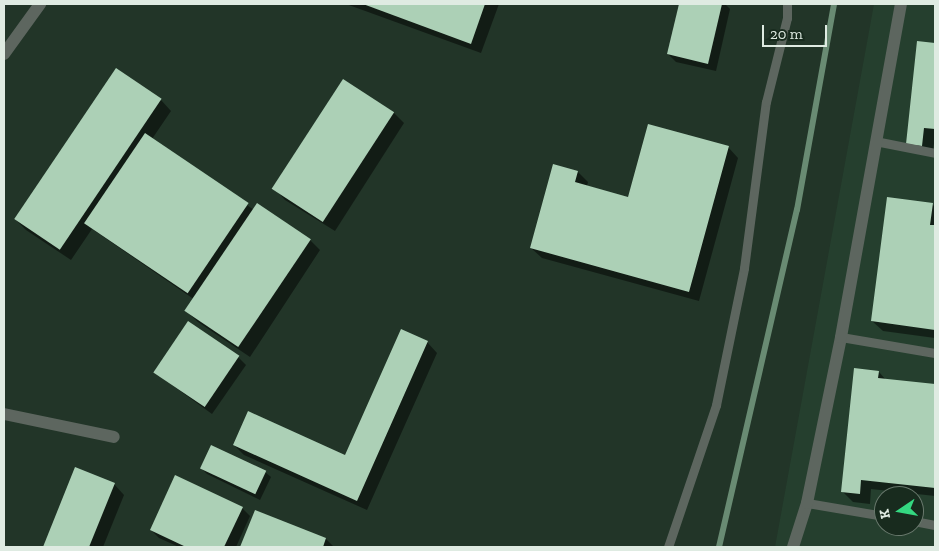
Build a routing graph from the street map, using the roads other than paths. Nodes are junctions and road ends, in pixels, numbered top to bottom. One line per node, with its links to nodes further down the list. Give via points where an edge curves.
1 (40, 4): 4 (street)
2 (787, 4): 13 (lane, via 787,18 766,102 744,268 716,405)
3 (901, 4): 5 (street)
4 (4, 54)
5 (875, 142): 6 (lane); 7 (street)
6 (935, 153)
7 (841, 337): 8 (lane); 11 (street)
8 (935, 354)
9 (4, 414): 10 (street)
10 (114, 437)
11 (807, 503): 12 (lane); 14 (street)
12 (874, 514)
13 (668, 547)
14 (793, 547)

